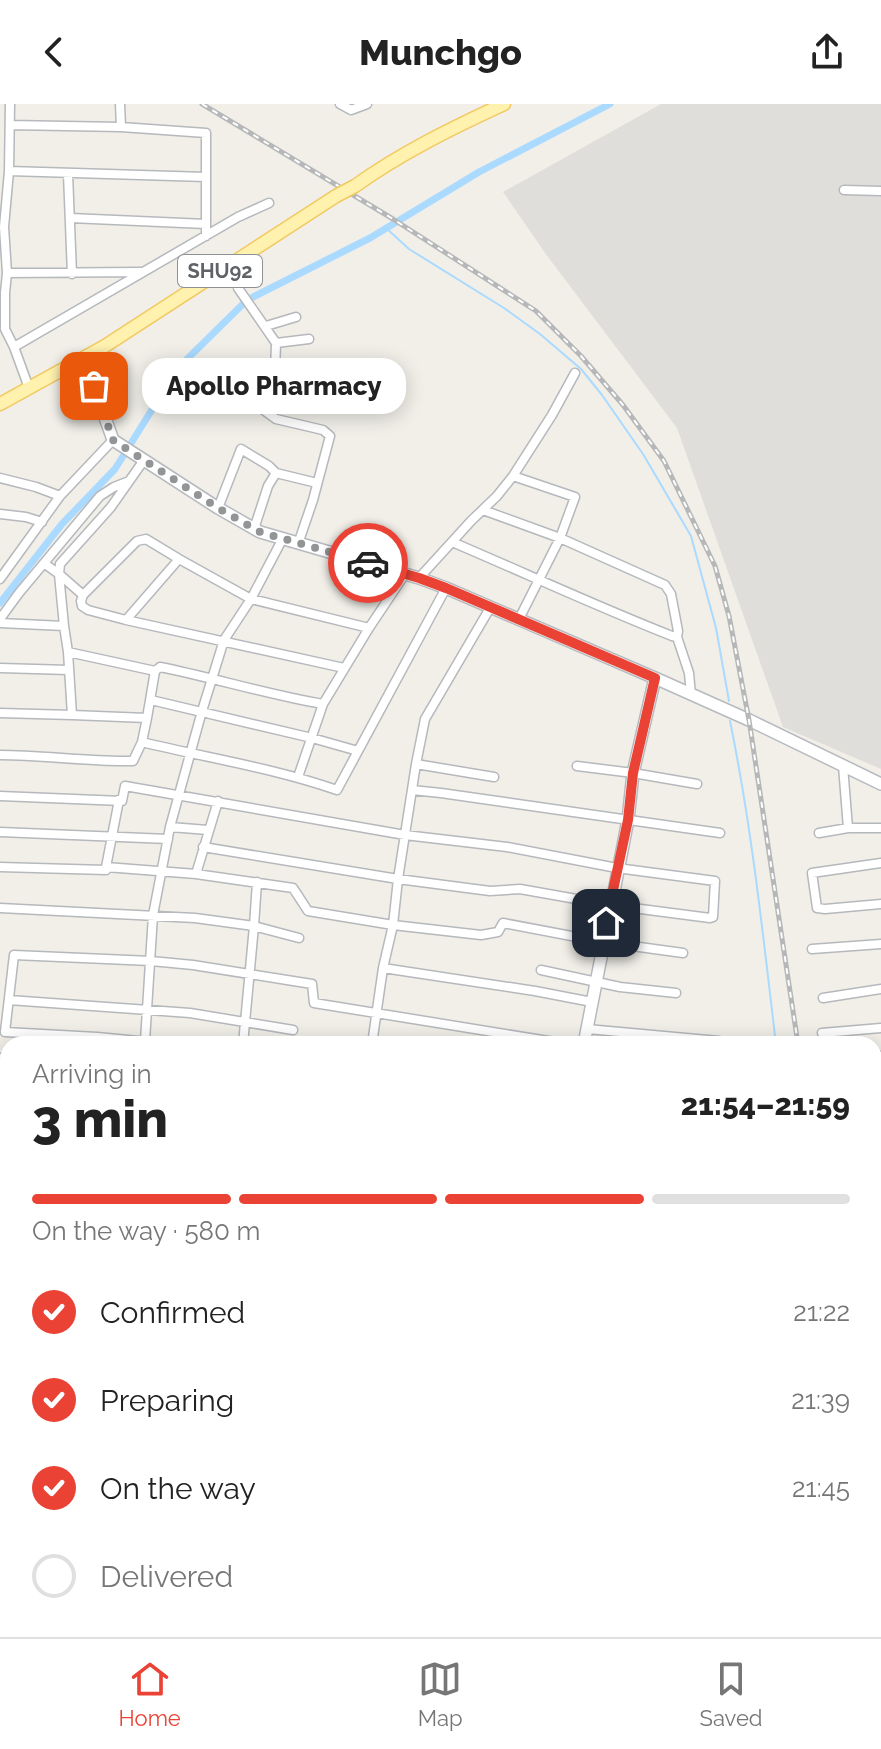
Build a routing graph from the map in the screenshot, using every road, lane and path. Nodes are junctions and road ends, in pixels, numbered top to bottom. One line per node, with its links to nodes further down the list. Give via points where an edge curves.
1 (10, 104): 6 (street)
2 (120, 104): 7 (street)
3 (340, 104): 4 (street, via 351,110)
4 (367, 104)
5 (504, 104): 28 (main road, SHU92, bridge, via 381,167)
6 (10, 125): 7 (street); 8 (street)
7 (121, 127): 10 (street, via 206,133)
8 (9, 171): 9 (street); 16 (street)
9 (68, 174): 10 (street); 14 (street)
10 (206, 177): 15 (street)
11 (844, 190): 12 (street)
12 (881, 191)
13 (269, 203): 17 (street)
14 (70, 218): 15 (street); 20 (street)
15 (206, 224): 17 (street)
16 (2, 227): 19 (street)
17 (206, 236): 18 (street)
18 (142, 272): 20 (street); 27 (street)
19 (7, 273): 20 (street); 22 (street)
20 (72, 274)
21 (238, 288): 24 (street)
22 (2, 293): 27 (street, via 5,329)
23 (296, 317): 24 (street)
24 (266, 326): 26 (street)
25 (309, 339): 26 (street)
26 (276, 343): 38 (street, via 265,411 330,436)
27 (14, 347): 30 (street)
28 (84, 359): 30 (main road, SHU92); 32 (street)
29 (575, 373): 35 (street)
30 (29, 388): 31 (main road, SHU92)
31 (0, 404)
32 (117, 442): 33 (street); 39 (street)
33 (142, 459): 37 (street); 40 (street)
34 (276, 473): 38 (street); 40 (street, via 241,449); 44 (street)
35 (513, 476): 41 (street); 46 (street, via 575,497)
36 (0, 478): 39 (street)
37 (129, 481): 50 (street, via 100,496); 51 (street, via 60,564)
38 (317, 483): 48 (street)
39 (60, 496): 43 (street)
40 (218, 508): 44 (street)
41 (483, 510): 46 (street); 47 (street)
42 (0, 514): 43 (street)
43 (42, 522): 54 (street)
44 (254, 529): 45 (street)
45 (283, 538): 48 (street); 58 (street)
46 (560, 538): 55 (street); 65 (street, via 665,585)
47 (452, 542): 53 (street); 55 (street)
48 (298, 544): 52 (street)
49 (179, 559): 57 (street, via 141,538); 58 (street); 61 (street)
50 (45, 564): 51 (street); 62 (street)
51 (59, 574): 57 (street); 63 (street)
52 (405, 574): 53 (street); 64 (street)
53 (419, 578): 56 (street)
54 (0, 579)
55 (539, 579): 60 (street); 65 (street)
56 (446, 588): 59 (street); 83 (street)
57 (83, 595): 61 (street, via 82,606 88,610)
58 (251, 599): 64 (street); 66 (street)
59 (490, 608): 60 (street); 86 (street, via 425,719)
60 (519, 619): 73 (street)
61 (126, 620): 66 (street)
62 (0, 621): 63 (street)
63 (64, 626): 67 (street)
64 (369, 628): 69 (street)
65 (677, 637): 74 (street)
66 (224, 640): 69 (street); 72 (street)
67 (68, 652): 70 (street); 71 (street)
68 (0, 668): 70 (street)
69 (344, 668): 76 (street)
70 (69, 670): 79 (street)
71 (155, 671): 72 (street, via 160,667); 75 (street)
72 (213, 677): 76 (street); 77 (street)
73 (655, 678): 74 (street); 89 (street)
74 (691, 695): 88 (street)
75 (151, 700): 77 (street); 80 (street)
76 (323, 704): 81 (street)
77 (202, 711): 81 (street); 84 (street)
78 (0, 713): 79 (street)
79 (72, 715): 80 (street)
80 (147, 718): 82 (street)
81 (312, 738): 83 (street); 90 (street)
82 (142, 742): 84 (street); 85 (street, via 133,761)
83 (358, 751): 90 (street, via 337,790)
84 (190, 754): 90 (street); 95 (street)
85 (0, 755)
86 (416, 764): 91 (street); 94 (street)
87 (577, 766): 89 (street)
88 (843, 766): 93 (street); 101 (street)
89 (633, 773): 92 (street); 99 (street)
90 (298, 777)
91 (494, 777)
92 (697, 784)
93 (881, 784)
94 (412, 790): 99 (street); 108 (street)
95 (179, 794): 97 (street, via 125,786); 98 (street); 100 (street)
96 (0, 796): 97 (street)
97 (119, 800): 107 (street)
98 (218, 801): 103 (street); 108 (street)
99 (628, 820): 105 (street); 114 (street)
100 (170, 827): 103 (street); 109 (street)
101 (848, 828): 102 (street); 106 (street)
102 (881, 828)
103 (208, 830): 110 (street)
104 (0, 832): 107 (street)
105 (720, 833)
106 (819, 833)
107 (111, 835): 109 (street); 113 (street)
108 (405, 835): 114 (street); 117 (street)
109 (168, 839): 115 (street)
110 (203, 847): 116 (street); 117 (street)
111 (881, 863): 119 (street, via 812,873 817,908)
112 (0, 867): 113 (street)
113 (106, 867): 115 (street)
114 (617, 868): 120 (street); 120 (street, via 715,881 713,917)
115 (161, 872): 116 (street); 122 (street)
116 (196, 874): 118 (street)
117 (398, 879): 120 (street, via 490,891 520,889); 123 (street)
118 (257, 882): 123 (street, via 293,888 308,911); 124 (street)
119 (881, 904)
120 (610, 905): 126 (street)
121 (0, 908): 122 (street)
122 (153, 915): 124 (street); 130 (street)
123 (393, 925): 126 (street, via 481,935 498,932 503,923); 131 (street)
124 (254, 926): 125 (street); 133 (street)
125 (299, 938)
126 (603, 942): 129 (street); 134 (street)
127 (881, 944): 128 (street)
128 (812, 949)
129 (683, 953)
130 (151, 961): 133 (street); 138 (street, via 14,955); 140 (street)
131 (383, 968): 139 (street); 141 (street)
132 (541, 970): 134 (street)
133 (248, 973): 141 (street, via 312,984 314,1003); 142 (street)
134 (595, 982): 136 (street); 139 (street)
135 (881, 989): 137 (street)
136 (676, 993)
137 (823, 998)
138 (9, 1000): 140 (street); 146 (street)
139 (592, 1002): 144 (street)
140 (147, 1011): 142 (street); 149 (street)
141 (377, 1013): 151 (street); 152 (street)
142 (244, 1022): 145 (street); 150 (street)
143 (881, 1028): 147 (street)
144 (587, 1029): 153 (street); 154 (street)
145 (293, 1030)
146 (3, 1032): 148 (street)
147 (822, 1033)
148 (44, 1036)
149 (145, 1036)
150 (243, 1036)
151 (373, 1036)
152 (518, 1036)
153 (586, 1036)
154 (664, 1036)

